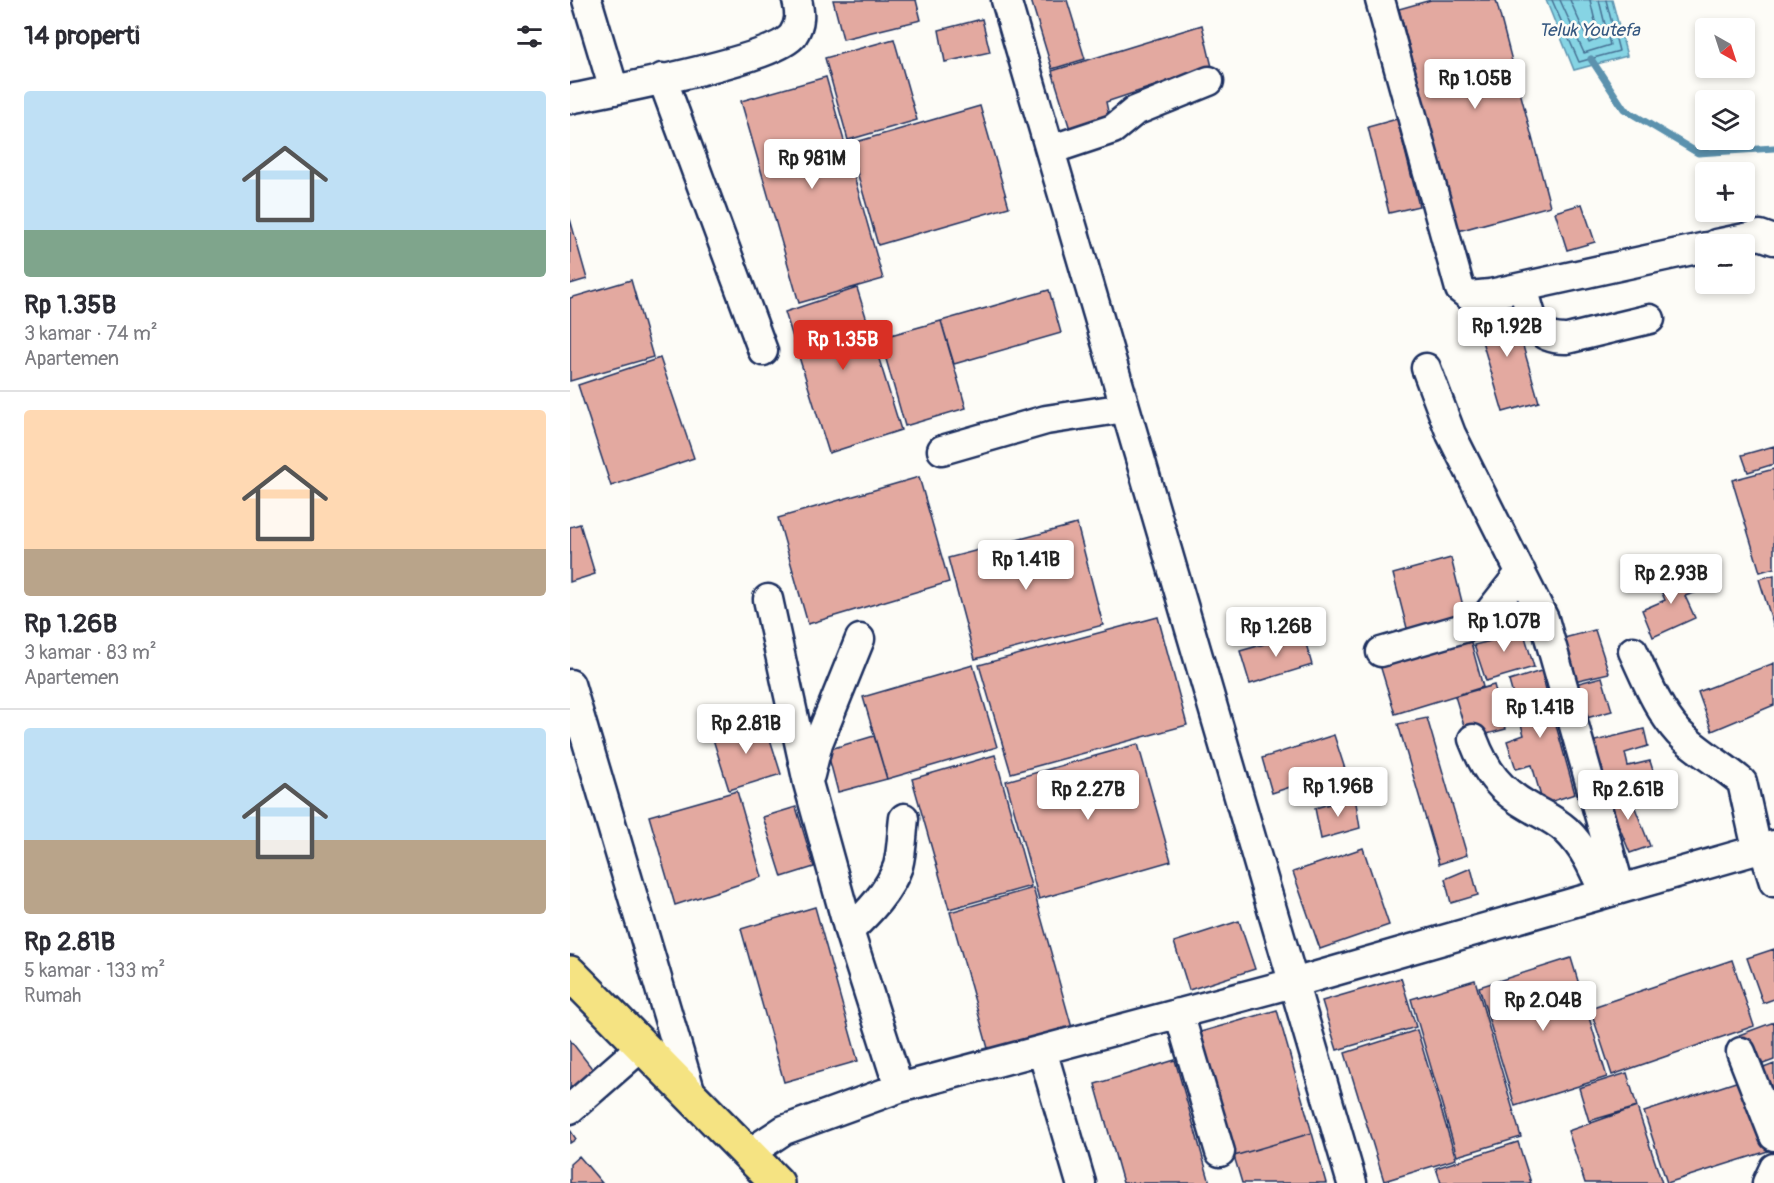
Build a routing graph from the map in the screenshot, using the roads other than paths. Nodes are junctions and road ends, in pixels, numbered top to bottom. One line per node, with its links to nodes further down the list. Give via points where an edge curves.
1 (587, 0): 7 (street)
2 (796, 0): 5 (street, via 801,17 784,43 735,62)
3 (1006, 0): 9 (street)
4 (1380, 0): 13 (street, via 1460,289 1469,296)
5 (662, 78): 7 (street); 15 (street)
6 (1209, 81): 9 (street, via 1136,111 1113,129)
7 (614, 90): 8 (street)
8 (570, 99)
9 (1050, 150): 17 (street)
10 (1755, 236): 11 (street)
11 (1774, 240)
12 (1695, 249): 13 (street)
13 (1523, 287): 14 (street, via 1535,326 1544,338 1567,339)
14 (1650, 319)
15 (763, 351)
16 (1426, 368): 19 (street, via 1451,434)
17 (1125, 408): 18 (street, via 1046,420); 33 (street)
18 (942, 450)
19 (1521, 572): 23 (street, via 1488,614 1474,625); 30 (street, via 1552,643)
20 (768, 599): 26 (street)
21 (860, 639): 26 (street, via 818,743)
22 (1633, 651): 28 (street, via 1673,726 1742,782)
23 (1380, 652)
24 (570, 684): 39 (street)
25 (1473, 739): 30 (street, via 1482,764 1496,784 1549,817 1582,847)
26 (808, 783): 31 (street)
27 (904, 818): 31 (street, via 898,866 871,910)
28 (1765, 847): 29 (street); 30 (street)
29 (1774, 882)
30 (1612, 891): 33 (street)
31 (849, 931): 38 (street)
32 (570, 973): 35 (highway)
33 (1293, 982): 34 (street); 47 (street)
34 (1179, 1013): 36 (street); 42 (street)
35 (642, 1046): 39 (highway); 40 (street)
36 (1042, 1050): 38 (street); 46 (street)
37 (1741, 1052): 41 (street)
38 (900, 1088): 43 (street, via 784,1130)
39 (692, 1097): 43 (highway)
40 (570, 1109)
41 (1774, 1136)
42 (1220, 1152)
43 (748, 1154): 45 (highway)
44 (1774, 1168): 48 (street)
45 (777, 1183)
46 (1081, 1183)
47 (1352, 1183)
48 (1767, 1183)

